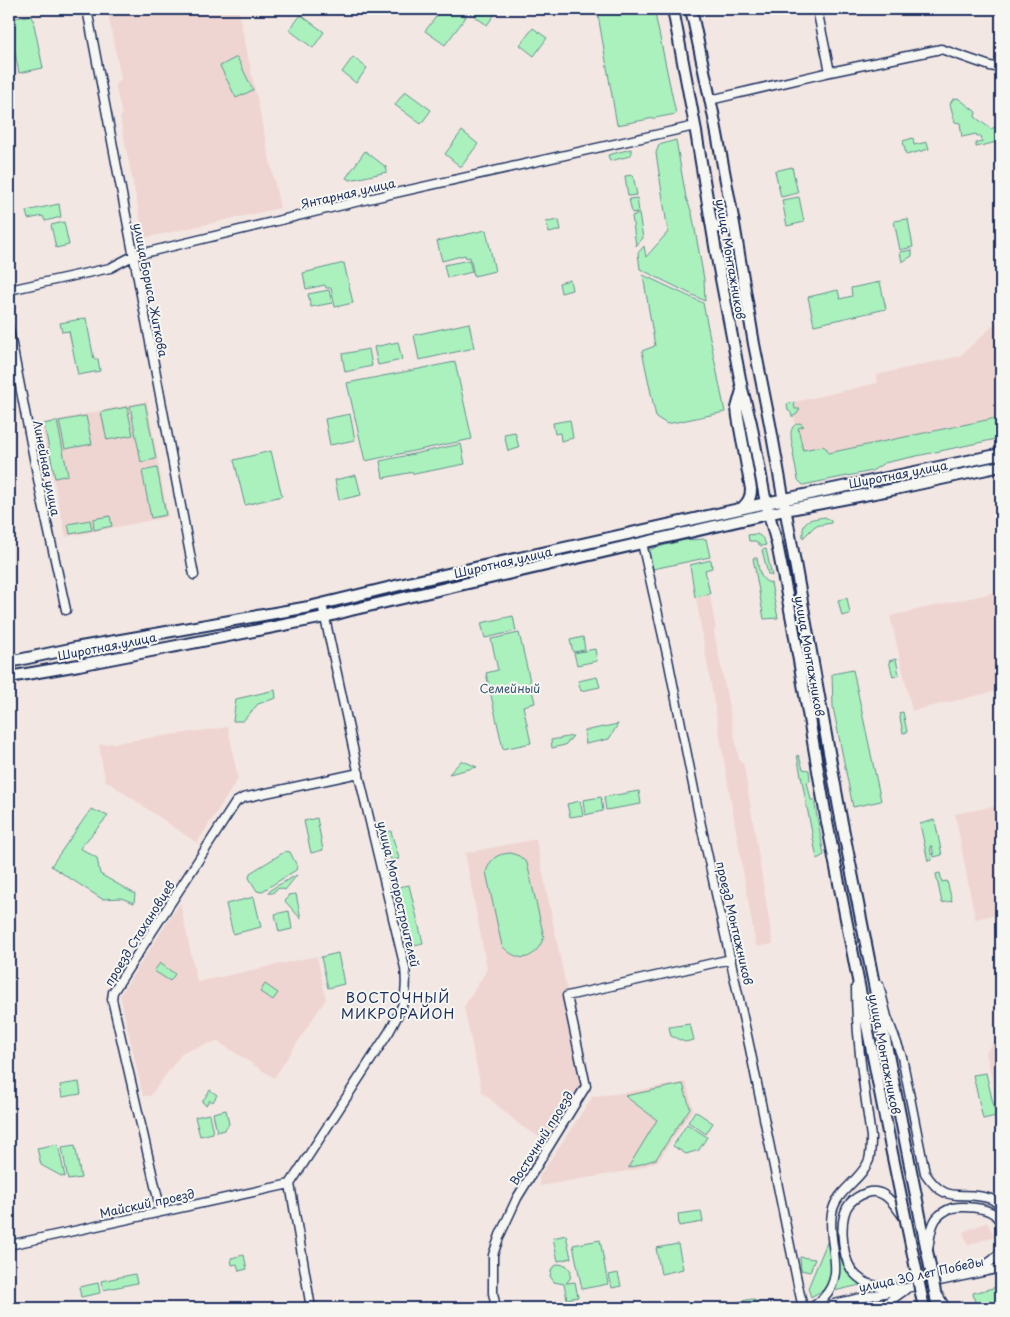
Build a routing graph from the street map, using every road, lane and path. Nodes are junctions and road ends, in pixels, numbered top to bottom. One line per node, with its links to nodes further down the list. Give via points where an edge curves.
1 (87, 9): 11 (street, улица Бориса Житкова)
2 (673, 9): 8 (main road, улица Монтажников)
3 (691, 9): 7 (main road, улица Монтажников)
4 (817, 9): 6 (street)
5 (1001, 68): 6 (street, via 941,49)
6 (830, 72): 7 (street)
7 (710, 100): 9 (main road, улица Монтажников)
8 (695, 126): 10 (main road, улица Монтажников); 11 (street, Янтарная улица)
9 (733, 218): 10 (main road, via 722,228); 17 (main road, улица Монтажников)
10 (711, 222): 14 (main road, улица Монтажников)
11 (133, 256): 12 (street, Янтарная улица, via 110,268); 27 (street, улица Бориса Житкова)
12 (9, 290)
13 (9, 329): 29 (street, Линейная улица)
14 (742, 389): 18 (main road, улица Монтажников); 19 (main road, via 737,408 751,489 751,496)
15 (1001, 454): 17 (main road, Широтная улица)
16 (1001, 466): 20 (main road, Широтная улица)
17 (783, 499): 18 (main road, Широтная улица); 20 (main road, улица Монтажников)
18 (766, 502): 19 (main road, Широтная улица); 21 (main road, улица Монтажников)
19 (742, 508): 23 (main road, Широтная улица)
20 (785, 510): 21 (main road, Широтная улица); 38 (main road, улица Монтажников)
21 (769, 514): 22 (main road, Широтная улица); 40 (main road, улица Монтажников, via 792,620)
22 (642, 543): 25 (main road, Широтная улица); 39 (street, проезд Монтажников)
23 (535, 554): 24 (main road, Широтная улица); 25 (main road, via 530,562)
24 (504, 561): 26 (main road, via 511,566); 28 (main road, Широтная улица)
25 (537, 567): 26 (main road, Широтная улица)
26 (507, 574): 30 (main road, Широтная улица)
27 (194, 576)
28 (322, 604): 30 (street, улица Моторостроителей); 31 (main road, Широтная улица)
29 (66, 610)
30 (325, 617): 33 (main road, Широтная улица); 37 (street, улица Моторостроителей)
31 (106, 643): 32 (main road, Широтная улица); 33 (main road, via 100,650 104,658)
32 (75, 648): 34 (main road, Широтная улица); 35 (main road, via 84,652 85,657)
33 (109, 659): 35 (main road, Широтная улица)
34 (9, 662)
35 (79, 665): 36 (main road, Широтная улица)
36 (9, 677)
37 (359, 773): 41 (street, улица Моторостроителей, via 405,968 407,990 389,1032); 43 (street, проезд Стахановцев, via 236,802 113,992)
38 (866, 938): 42 (street, via 887,1017 902,1058 925,1173 945,1193 990,1199); 48 (main road, улица Монтажников)
39 (732, 958): 54 (street, Восточный проезд, via 566,996 586,1086 517,1198 500,1235 493,1255); 55 (street, проезд Монтажников)
40 (856, 978): 44 (main road, улица Монтажников, bridge); 56 (street, via 859,1052 872,1150 864,1170 836,1201 831,1232 836,1275 824,1298)
41 (290, 1184): 43 (street, Майский проезд); 53 (street)
42 (1001, 1205)
43 (161, 1212): 46 (street, Майский проезд)
44 (905, 1220): 52 (street, via 892,1201 871,1191 849,1204 842,1225 847,1260 859,1277 875,1286); 59 (main road, улица Монтажников, bridge)
45 (1001, 1222): 48 (street, via 994,1214 978,1207 952,1208 943,1212 932,1228)
46 (9, 1245)
47 (1001, 1251): 50 (street)
48 (928, 1256): 51 (main road, улица Монтажников, bridge)
49 (1001, 1268): 50 (street, улица 30 лет Победы)
50 (971, 1275): 52 (street, улица 30 лет Победы)
51 (934, 1287): 60 (main road, улица Монтажников); 61 (street)
52 (907, 1288): 57 (street, улица 30 лет Победы); 58 (street)
53 (311, 1308)
54 (496, 1308)
55 (803, 1308)
56 (811, 1308)
57 (816, 1308)
58 (880, 1308)
59 (924, 1308)
60 (938, 1308)
61 (946, 1308)

